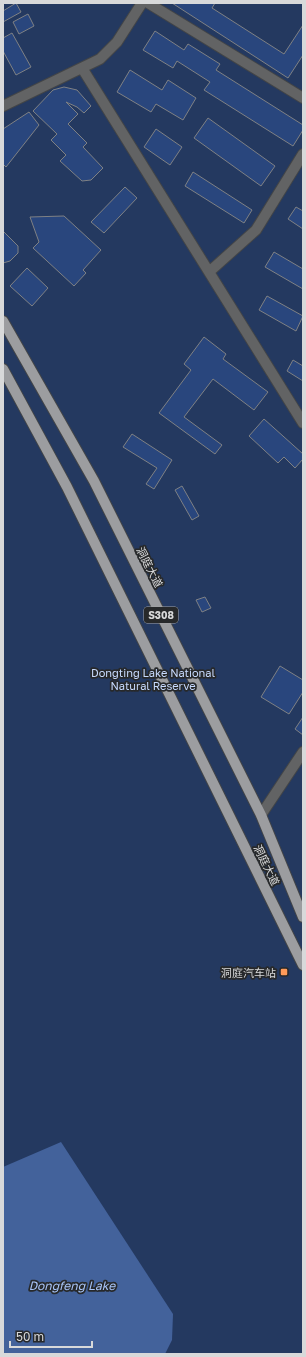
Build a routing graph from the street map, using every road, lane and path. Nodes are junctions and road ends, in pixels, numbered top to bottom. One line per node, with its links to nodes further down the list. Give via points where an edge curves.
1 (142, 3): 3 (street, via 117,42 100,59)
2 (148, 3): 4 (street)
3 (82, 68): 5 (street); 7 (street)
4 (303, 98)
5 (3, 106)
6 (303, 154): 7 (street, via 256,230)
7 (209, 272): 10 (street)
8 (3, 321): 12 (main road, 洞庭大道 / S308, via 94,481)
9 (3, 369): 14 (main road, 洞庭大道 / S308, via 67,486)
10 (303, 423)
11 (303, 752): 12 (street)
12 (261, 815): 13 (main road, 洞庭大道 / S308)
13 (303, 917)
14 (303, 965)

